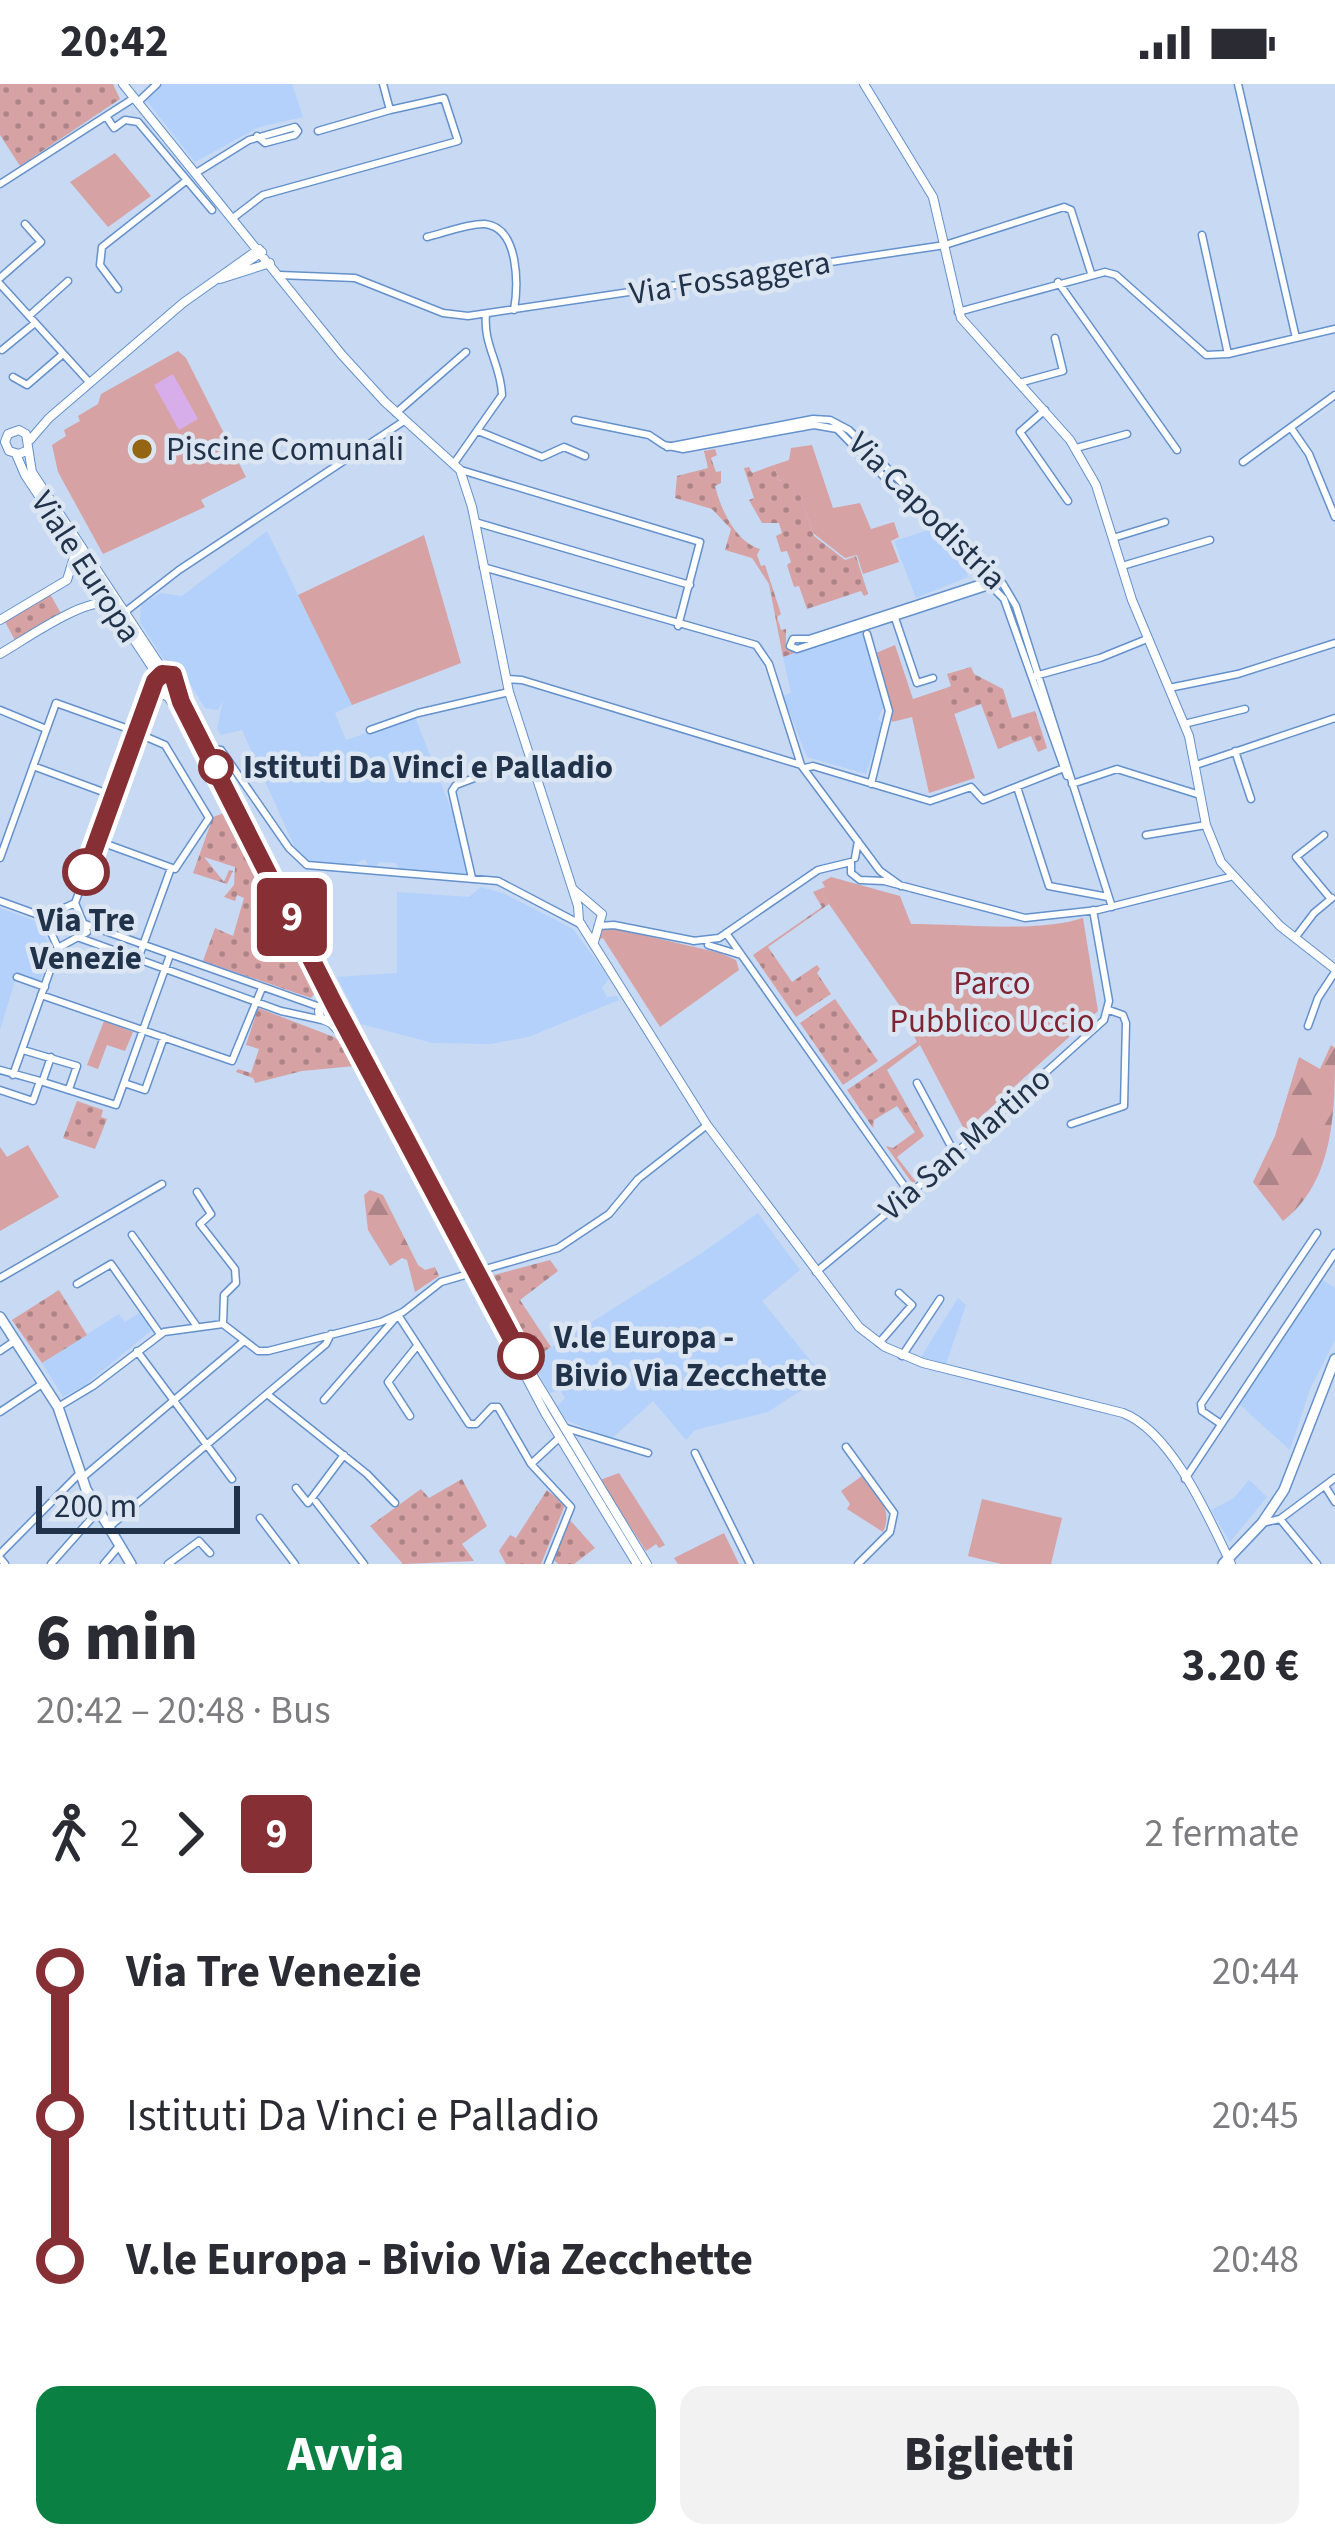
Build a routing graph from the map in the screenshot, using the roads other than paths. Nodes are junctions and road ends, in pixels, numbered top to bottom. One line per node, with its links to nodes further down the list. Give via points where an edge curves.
1 (123, 84): 6 (street)
2 (157, 84): 6 (street)
3 (383, 84): 7 (street)
4 (864, 84): 20 (street, via 933,197)
5 (1238, 84): 38 (street)
6 (136, 100): 8 (street); 11 (street)
7 (390, 110): 9 (street); 15 (street, via 443,98 458,141 262,195)
8 (106, 116): 12 (street, via 114,128 138,122); 13 (street)
9 (318, 131)
10 (257, 136): 10 (street, via 265,142 298,131 295,127); 11 (street)
11 (196, 173): 15 (street)
12 (187, 180): 14 (street); 31 (street, via 102,247 100,265)
13 (0, 184)
14 (212, 210)
15 (233, 218): 17 (street)
16 (25, 224): 28 (street, via 40,242)
17 (246, 232): 21 (street); 22 (street)
18 (1202, 235): 42 (street)
19 (428, 237): 32 (street, via 486,224 496,229 518,270)
20 (945, 245): 24 (street, Via Fossaggera, via 1064,208); 32 (street, Via Fossaggera); 33 (street)
21 (260, 250): 22 (street); 23 (street); 26 (street)
22 (243, 259): 30 (street)
23 (270, 263): 25 (street); 26 (street)
24 (1090, 274): 29 (street); 42 (street, via 1116,275 1196,350)
25 (279, 275): 34 (street, Via Fossaggera, via 355,278 449,315); 48 (street)
26 (227, 276): 30 (street)
27 (68, 280): 35 (street)
28 (0, 281): 35 (street)
29 (1058, 282): 33 (street); 60 (street)
30 (202, 288): 44 (street)
31 (118, 289)
32 (514, 310): 34 (street, Via Fossaggera)
33 (958, 312): 45 (street)
34 (486, 314): 53 (street, via 502,395)
35 (32, 320): 39 (street); 41 (street)
36 (1335, 329): 38 (street)
37 (1055, 338): 45 (street, via 1063,371)
38 (1296, 338): 42 (street)
39 (2, 350)
40 (466, 352): 48 (street)
41 (63, 354): 43 (street, via 27,385); 44 (street)
42 (1228, 354)
43 (13, 377)
44 (90, 383): 51 (street)
45 (1019, 383): 47 (street)
46 (1335, 395): 52 (street)
47 (1045, 410): 59 (street); 64 (street, via 1020,432)
48 (396, 412): 50 (street)
49 (575, 420): 57 (street, Via Capodistria)
50 (405, 421): 63 (street); 79 (street)
51 (44, 423): 54 (street); 58 (street)
52 (1291, 428): 62 (street); 65 (street)
53 (478, 430): 61 (street, via 542,457 562,447); 63 (street)
54 (19, 431): 55 (street, Viale Europa); 58 (street, Viale Europa)
55 (3, 433): 58 (street, Viale Europa, via 9,451)
56 (1127, 434): 59 (street)
57 (667, 446): 71 (street, Via Capodistria, via 831,426); 74 (street, Via Capodistria, via 813,419 836,422)
58 (24, 448): 70 (street, Viale Europa); 79 (street, Viale Europa)
59 (1076, 448): 68 (street)
60 (1177, 450)
61 (586, 456)
62 (1243, 462)
63 (458, 466): 66 (street); 75 (street, via 698,540)
64 (1068, 502)
65 (1335, 517)
66 (475, 522): 73 (street); 75 (street)
67 (1165, 523): 68 (street)
68 (1113, 538): 72 (street)
69 (1210, 540): 72 (street)
70 (75, 550): 78 (street, Viale Europa); 81 (street, via 68,580)
71 (975, 566): 74 (street, Via Capodistria); 76 (street)
72 (1121, 566): 84 (street)
73 (483, 568): 82 (street); 90 (street)
74 (993, 580): 76 (street); 77 (street, Via Capodistria); 88 (street, Via Capodistria, via 1016,606)
75 (690, 585): 82 (street)
76 (976, 587): 77 (street); 80 (street)
77 (1001, 593): 88 (street, Via Capodistria)
78 (111, 603): 86 (street, via 83,607); 93 (street, Viale Europa)
79 (125, 612): 87 (street, Viale Europa)
80 (894, 614): 80 (street, via 793,639 790,646 797,649); 89 (street, via 916,683)
81 (0, 620)
82 (679, 626): 106 (street, via 760,650)
83 (867, 634): 111 (street, via 890,711)
84 (1148, 639): 88 (street); 92 (street)
85 (1335, 643): 92 (street)
86 (0, 654)
87 (165, 673): 91 (street, Viale Europa); 93 (street, Viale Europa)
88 (1035, 676): 107 (street, Via Capodistria)
89 (933, 678)
90 (506, 680): 94 (street); 106 (street)
91 (178, 688): 93 (street); 102 (street, Viale Europa)
92 (1169, 688): 98 (street)
93 (159, 690): 101 (street); 162 (street, Viale Europa)
94 (509, 692): 100 (street); 131 (street)
95 (1245, 709): 98 (street)
96 (0, 710): 99 (street)
97 (1335, 718): 103 (street)
98 (1184, 724): 104 (street)
99 (46, 729): 101 (street, via 56,703); 105 (street)
100 (370, 730)
101 (137, 732): 115 (street); 126 (street, via 163,742 209,813 178,869)
102 (206, 748): 129 (street, via 221,750 307,865); 162 (street, Viale Europa)
103 (1234, 751): 104 (street); 116 (street)
104 (1196, 765): 114 (street)
105 (33, 766): 115 (street); 122 (street)
106 (803, 766): 108 (street); 110 (street)
107 (1065, 768): 112 (street, Via Capodistria); 113 (street)
108 (827, 772): 110 (street); 111 (street)
109 (477, 777): 129 (street, via 452,791)
110 (812, 778): 118 (street)
111 (871, 784): 113 (street, via 930,801 971,787 983,800)
112 (1072, 784): 114 (street, via 1118,769); 133 (street, Via Capodistria)
113 (1017, 787): 133 (street, via 1049,886)
114 (1200, 795): 117 (street)
115 (114, 796): 121 (street)
116 (1251, 799)
117 (1205, 825): 119 (street); 128 (street)
118 (855, 832): 123 (street); 124 (street)
119 (1147, 835)
120 (1324, 835): 134 (street, via 1296,857)
121 (98, 841): 126 (street); 136 (street)
122 (0, 858)
123 (853, 860): 124 (street); 125 (street); 127 (street)
124 (873, 861): 130 (street); 132 (street)
125 (832, 866): 127 (street); 145 (street)
126 (171, 868): 150 (street)
127 (853, 876): 130 (street)
128 (1230, 877): 137 (street); 148 (street)
129 (472, 878): 141 (street, via 505,883)
130 (868, 879): 132 (street)
131 (570, 882): 138 (street); 141 (street)
132 (902, 886): 139 (street, via 1019,917)
133 (1109, 897): 137 (street, Via Capodistria)
134 (1333, 897): 148 (street)
135 (0, 901): 140 (street)
136 (75, 903): 140 (street); 142 (street)
137 (1112, 907): 139 (street)
138 (597, 908): 141 (street); 143 (street); 144 (street)
139 (1093, 910): 163 (street, Via San Martino)
140 (44, 917): 152 (street)
141 (581, 919): 143 (street); 153 (street)
142 (85, 924): 147 (street); 150 (street)
143 (597, 927): 144 (street); 153 (street)
144 (629, 927): 149 (street)
145 (735, 927): 146 (street); 151 (street)
146 (725, 934): 149 (street); 151 (street)
147 (80, 938): 152 (street); 155 (street)
148 (1295, 938): 157 (street)
149 (693, 941): 151 (street)
150 (143, 945): 154 (street); 155 (street)
151 (734, 947): 182 (street)
152 (58, 948): 160 (street)
153 (596, 949): 178 (street)
154 (170, 955): 156 (street); 159 (street)
155 (138, 959): 156 (street)
156 (165, 969): 161 (street); 166 (street)
157 (1335, 971): 165 (street)
158 (17, 977): 160 (street)
159 (262, 988): 161 (street); 162 (street)
160 (43, 991): 166 (street); 168 (street)
161 (257, 1002): 164 (street); 167 (street, via 232,1061)
162 (329, 1006): 164 (street, Viale Europa); 164 (street); 186 (street, Viale Europa)
163 (1108, 1010): 177 (street, Via San Martino, via 1125,1018 1124,1106); 179 (street, Via San Martino)
164 (327, 1022): 186 (street, Viale Europa, via 350,1043)
165 (1308, 1026)
166 (144, 1029): 167 (street); 173 (street)
167 (164, 1037): 173 (street, via 145,1090)
168 (22, 1049): 169 (street); 171 (street)
169 (51, 1057): 172 (street); 175 (street, via 76,1066)
170 (0, 1070): 171 (street)
171 (13, 1075): 172 (street)
172 (42, 1081): 175 (street); 176 (street, via 33,1101)
173 (124, 1082): 175 (street, via 116,1105)
174 (917, 1083): 179 (street)
175 (68, 1089)
176 (0, 1090)
177 (1071, 1124)
178 (707, 1125): 186 (street, via 566,1243); 187 (street)
179 (954, 1152): 182 (street, Via San Martino)
180 (162, 1184): 188 (street)
181 (197, 1192): 195 (street, via 212,1214 200,1224 236,1272 224,1295)
182 (910, 1194): 187 (street, Via San Martino)
183 (1317, 1233): 213 (street, via 1202,1404)
184 (132, 1235): 194 (street)
185 (1335, 1253): 213 (street)
186 (473, 1271): 192 (street, via 435,1286); 214 (street, Viale Europa)
187 (816, 1272): 200 (street)
188 (0, 1278)
189 (77, 1284): 196 (street, via 108,1263)
190 (899, 1292): 200 (street, via 911,1305)
191 (940, 1299): 204 (street)
192 (398, 1315): 197 (street); 201 (street); 209 (street)
193 (0, 1317): 198 (main road)
194 (196, 1324): 195 (street); 196 (street)
195 (223, 1324): 199 (street)
196 (160, 1334): 203 (street)
197 (331, 1334): 199 (street, via 262,1352); 207 (street)
198 (16, 1340): 202 (street); 206 (main road)
199 (245, 1340): 208 (street)
200 (879, 1343): 204 (street)
201 (417, 1346): 212 (street, via 388,1382); 220 (street, via 470,1424 492,1407 503,1411)
202 (0, 1351)
203 (137, 1351): 208 (street); 210 (street)
204 (902, 1356): 224 (street, via 1138,1419)
205 (1335, 1359): 233 (main road, via 1297,1464)
206 (44, 1382): 210 (main road); 211 (street)
207 (267, 1394): 215 (street); 219 (street)
208 (173, 1400): 215 (street); 221 (street)
209 (324, 1400)
210 (58, 1407): 221 (main road)
211 (0, 1412)
212 (410, 1416)
213 (1221, 1424): 224 (street)
214 (561, 1434): 217 (street, via 578,1430); 220 (street); 246 (street, Viale Europa); 247 (street, Viale Europa)
215 (207, 1446): 223 (street); 234 (street)
216 (846, 1447): 249 (street, via 894,1513 890,1532)
217 (648, 1453)
218 (695, 1453): 248 (street)
219 (344, 1455): 226 (street, via 308,1503); 229 (street)
220 (531, 1464): 245 (street, via 571,1507)
221 (81, 1476): 230 (main road); 237 (street)
222 (1335, 1478): 225 (street)
223 (232, 1479)
224 (1185, 1479): 239 (street)
225 (1325, 1486): 228 (street); 232 (street)
226 (296, 1488)
227 (316, 1502): 244 (street)
228 (1335, 1502)
229 (395, 1503)
230 (98, 1511): 234 (main road); 240 (street)
231 (260, 1518): 238 (street)
232 (1280, 1519): 233 (street); 250 (street)
233 (1262, 1522): 239 (main road)
234 (108, 1528): 235 (main road)
235 (119, 1546): 241 (street); 242 (main road)
236 (210, 1553): 243 (street, via 199,1541)
237 (2, 1559)
238 (290, 1562)
239 (1228, 1562)
240 (51, 1564)
241 (104, 1564)
242 (131, 1564)
243 (168, 1564)
244 (364, 1564)
245 (548, 1564)
246 (637, 1564)
247 (647, 1564)
248 (750, 1564)
249 (858, 1564)
250 (1318, 1564)

